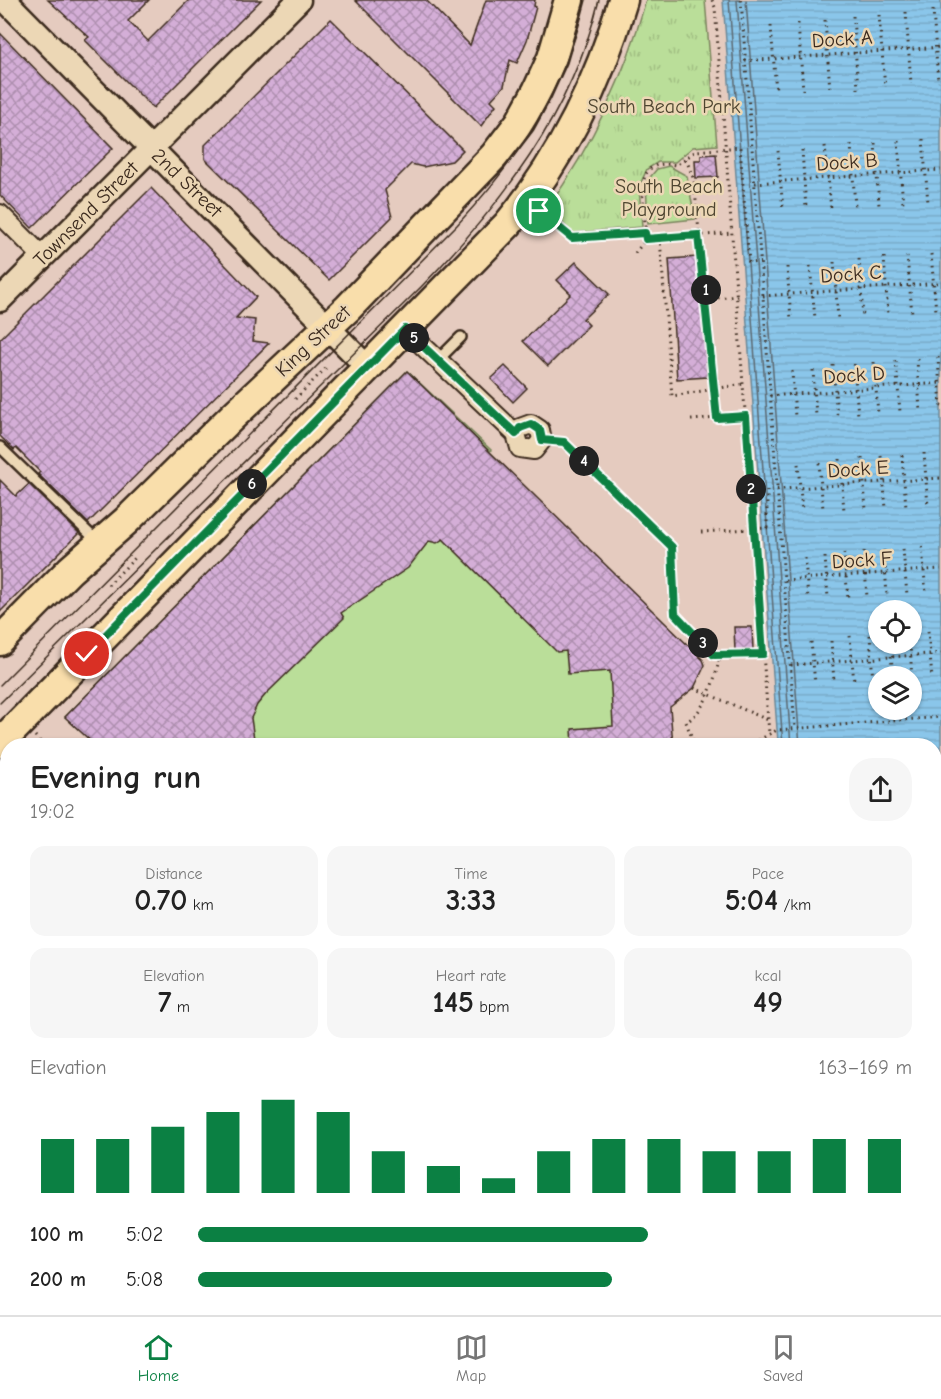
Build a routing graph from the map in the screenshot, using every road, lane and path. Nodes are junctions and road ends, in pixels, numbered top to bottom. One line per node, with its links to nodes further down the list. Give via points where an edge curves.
1 (5, 0): 28 (street, 2nd Street)
2 (299, 0): 28 (street, Townsend Street)
3 (568, 0): 72 (main road, King Street, via 552,58 520,122 494,156)
4 (623, 0): 73 (main road, via 595,83 540,183 478,258)
5 (712, 0): 29 (path)
6 (741, 0): 15 (path)
7 (933, 10): 16 (path)
8 (906, 12): 17 (path)
9 (879, 15): 18 (path)
10 (853, 16): 19 (path)
11 (825, 20): 21 (path)
12 (798, 23): 20 (path)
13 (771, 26): 22 (path)
14 (941, 47): 15 (path, Dock A)
15 (745, 61): 35 (path)
16 (938, 82)
17 (911, 84)
18 (885, 87)
19 (858, 89)
20 (803, 90)
21 (830, 90)
22 (776, 91)
23 (923, 139): 34 (path)
24 (898, 141): 37 (path)
25 (875, 143): 38 (path)
26 (851, 144): 39 (path)
27 (825, 146): 41 (path)
28 (152, 149): 53 (street, Townsend Street); 72 (street, 2nd Street)
29 (726, 149): 32 (path, via 696,151); 46 (path); 56 (path, via 740,147 749,263)
30 (802, 150): 40 (path)
31 (778, 151): 42 (path)
32 (686, 159): 45 (path, via 676,165 654,167 645,175); 47 (path, via 694,180)
33 (941, 170): 34 (path, Dock B)
34 (925, 171): 35 (path, Dock B); 36 (path)
35 (755, 183): 56 (path)
36 (928, 202)
37 (903, 204)
38 (879, 206)
39 (855, 207)
40 (806, 208)
41 (831, 209)
42 (783, 210)
43 (539, 211): 45 (path, via 572,238)
44 (0, 214): 53 (street)
45 (645, 233): 49 (path)
46 (733, 233): 47 (path); 61 (path)
47 (698, 235): 48 (path); 63 (path)
48 (660, 238): 49 (path); 88 (path, via 672,396)
49 (646, 239): 50 (path)
50 (635, 253)
51 (931, 254): 65 (path)
52 (907, 256): 66 (path)
53 (43, 257): 64 (street, Townsend Street)
54 (884, 257): 67 (path)
55 (859, 259): 68 (path)
56 (760, 262): 62 (path)
57 (834, 262): 71 (path)
58 (810, 266): 69 (path)
59 (787, 267): 70 (path)
60 (941, 283): 62 (path, Dock C)
61 (738, 296): 63 (path); 87 (path)
62 (763, 296): 89 (path)
63 (706, 299): 88 (path)
64 (0, 300)
65 (936, 311)
66 (912, 314)
67 (888, 315)
68 (863, 317)
69 (814, 318)
70 (791, 319)
71 (838, 319)
72 (328, 327): 83 (street, 2nd Street); 122 (main road, King Street)
73 (405, 329): 77 (street); 83 (main road)
74 (461, 337): 77 (lane)
75 (938, 357): 91 (path)
76 (917, 359): 92 (path)
77 (438, 360): 102 (street, via 516,434 518,445 527,451 537,448)
78 (896, 361): 93 (path)
79 (874, 362): 94 (path)
80 (854, 364): 97 (path)
81 (833, 365): 99 (path)
82 (328, 366): 90 (path)
83 (367, 367): 160 (main road)
84 (813, 369): 96 (path)
85 (792, 371): 98 (path)
86 (941, 383): 89 (path, Dock D)
87 (744, 384): 88 (path); 95 (path)
88 (713, 390): 100 (path)
89 (770, 396): 112 (path)
90 (295, 399)
91 (941, 408)
92 (920, 411)
93 (900, 412)
94 (878, 414)
95 (746, 416): 100 (path); 120 (path)
96 (816, 416)
97 (858, 416)
98 (795, 417)
99 (837, 417)
100 (717, 418): 101 (path)
101 (691, 420)
102 (542, 440): 148 (path, via 564,442 672,547 675,614 714,655)
103 (0, 447): 122 (lane)
104 (924, 453): 113 (path)
105 (902, 455): 114 (path)
106 (882, 456): 115 (path)
107 (862, 458): 117 (path)
108 (840, 459): 119 (path)
109 (819, 463): 116 (path)
110 (798, 464): 118 (path)
111 (941, 478): 112 (path, Dock E)
112 (774, 490): 120 (path, via 767,490 767,528); 132 (path)
113 (928, 506)
114 (906, 507)
115 (886, 508)
116 (823, 509)
117 (866, 510)
118 (802, 511)
119 (844, 511)
120 (754, 529): 121 (path); 147 (path)
121 (701, 532)
122 (100, 544): 144 (main road, King Street)
123 (922, 547): 134 (path)
124 (903, 549): 135 (path)
125 (884, 550): 136 (path)
126 (864, 551): 138 (path)
127 (844, 553): 140 (path)
128 (136, 557): 133 (path)
129 (825, 557): 137 (path)
130 (805, 558): 139 (path)
131 (941, 569): 132 (path, Dock F)
132 (785, 580): 149 (path)
133 (108, 585)
134 (926, 594)
135 (907, 595)
136 (887, 596)
137 (828, 598)
138 (867, 598)
139 (808, 599)
140 (848, 599)
141 (928, 631): 150 (path)
142 (850, 636): 153 (path)
143 (831, 640): 151 (path)
144 (0, 641)
145 (811, 642): 152 (path)
146 (941, 653): 149 (path)
147 (763, 654): 148 (path); 157 (path)
148 (720, 655): 155 (path)
149 (790, 665): 158 (path)
150 (932, 678)
151 (834, 681)
152 (815, 683)
153 (854, 683)
154 (694, 688): 155 (path)
155 (706, 693): 157 (path); 161 (path, via 694,717 686,722)
156 (941, 717): 158 (path)
157 (768, 720): 159 (path)
158 (795, 728): 159 (path)
159 (769, 734): 162 (path)
160 (5, 738)
161 (692, 738)
162 (762, 738)

